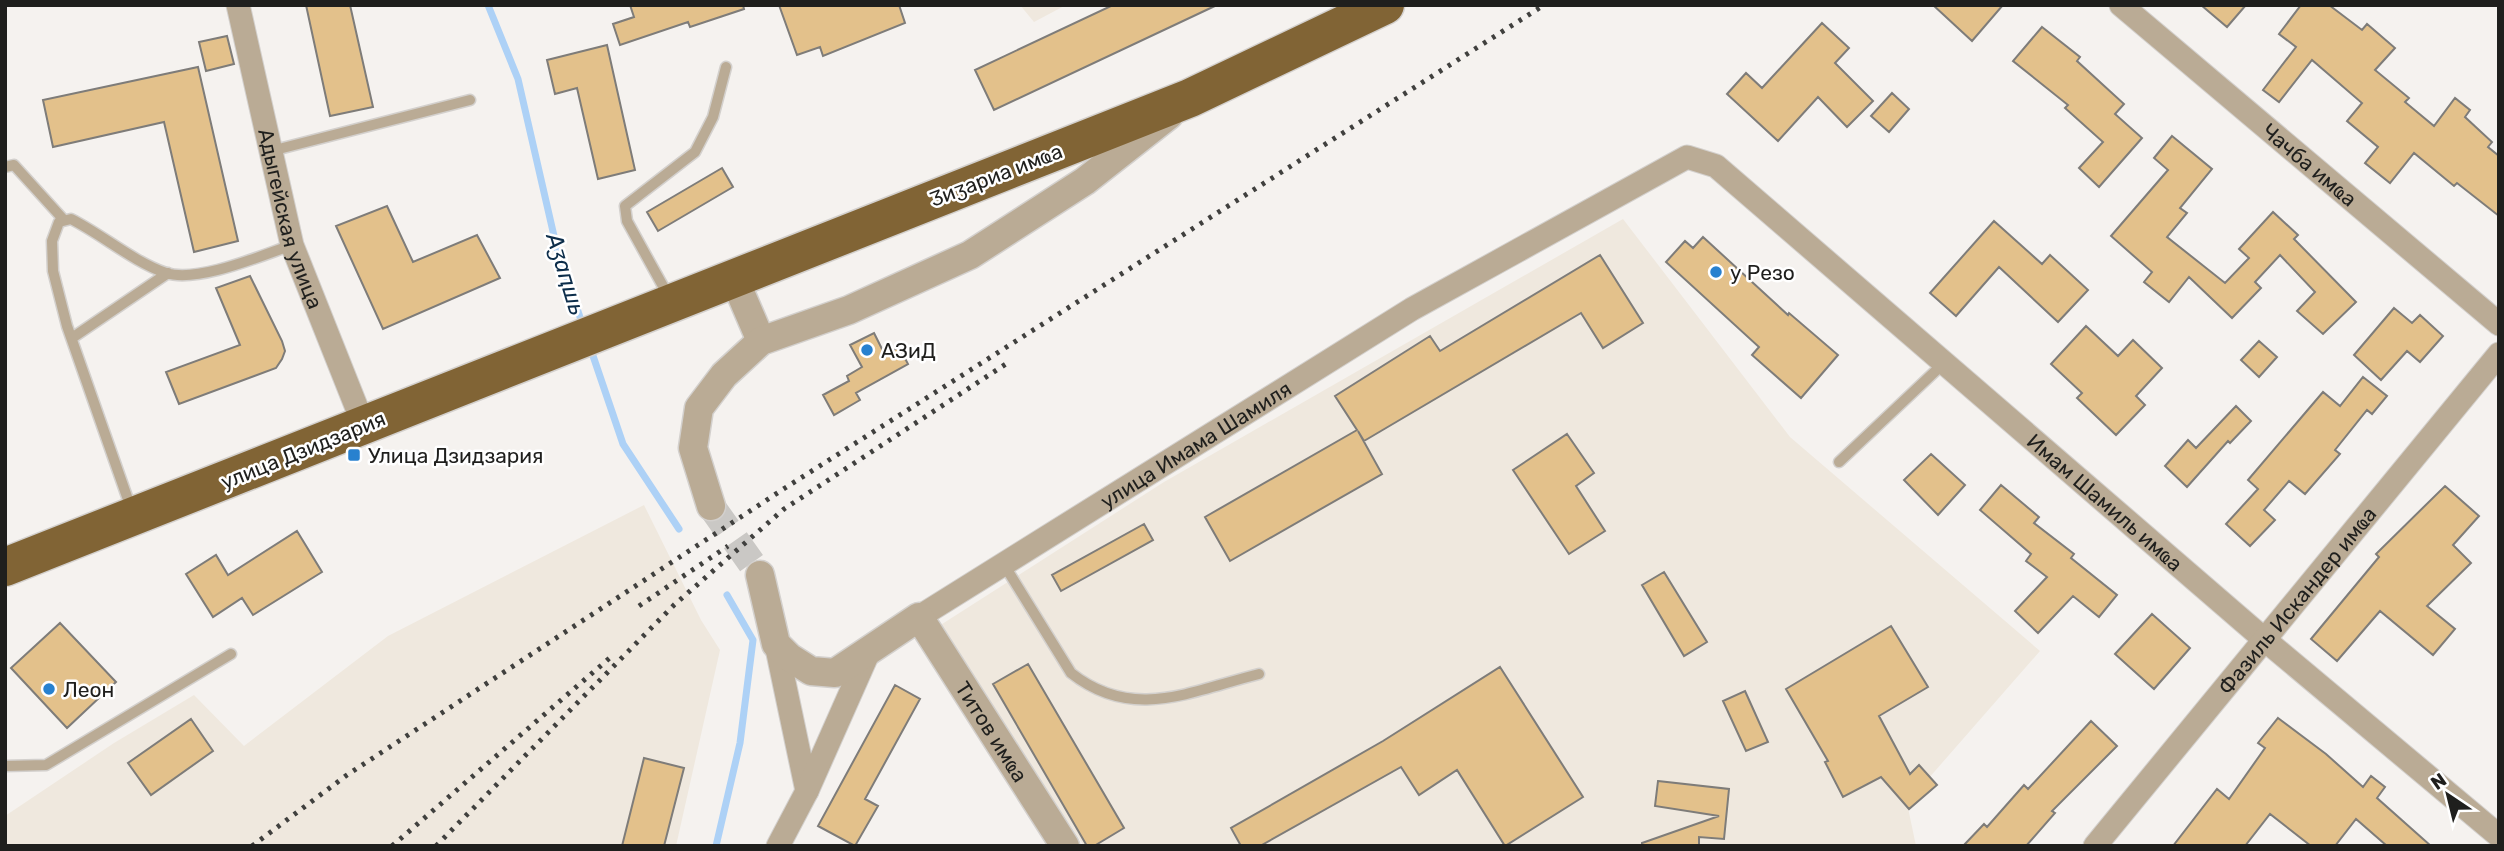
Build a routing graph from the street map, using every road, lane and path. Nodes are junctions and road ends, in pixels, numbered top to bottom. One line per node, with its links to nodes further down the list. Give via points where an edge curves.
1 (239, 5): 7 (street, Адыгейская улица)
2 (1385, 5): 5 (highway, Ӡиӡариа имҩа)
3 (2121, 5): 15 (street, Чачба имҩа)
4 (726, 67): 14 (lane, via 713,117 695,152 625,206 627,221)
5 (1191, 98): 13 (highway, Ӡиӡариа имҩа); 18 (street, via 1085,181 970,254 849,310)
6 (470, 100): 7 (lane)
7 (271, 151): 11 (street, Адыгейская улица)
8 (1716, 166): 20 (street, Имам Шамиль имҩа); 25 (street, улица Имама Шамиля, via 1687,157 1412,309)
9 (5, 167): 10 (lane, via 14,165)
10 (63, 219): 12 (lane, via 93,230); 16 (lane, via 52,241 53,271)
11 (292, 245): 12 (lane, via 189,276); 21 (street, Адыгейская улица)
12 (168, 274): 16 (lane)
13 (734, 278): 14 (highway, Ӡиӡариа имҩа); 18 (street)
14 (671, 303): 17 (highway, Ӡиӡариа имҩа)
15 (2499, 324)
16 (72, 338): 24 (lane)
17 (587, 338): 21 (highway, улица Дзидзария)
18 (761, 341): 23 (street, via 724,375 699,408 693,448)
19 (2499, 354): 29 (street, Фазиль Искандер имҩа)
20 (1944, 363): 22 (lane); 29 (street, Имам Шамиль имҩа)
21 (364, 426): 24 (highway, улица Дзидзария)
22 (1839, 462)
23 (711, 506)
24 (134, 517): 26 (highway, улица Дзидзария)
25 (1003, 563): 28 (street, улица Имама Шамиля); 33 (lane, via 1072,673 1100,691 1151,702)
26 (5, 567)
27 (760, 575): 30 (street)
28 (919, 617): 31 (street, улица Имама Шамиля); 38 (street, Титов имҩа)
29 (2265, 640): 36 (street, Имам Шамиль имҩа); 39 (street, Фазиль Искандер имҩа)
30 (776, 644): 31 (street, улица Имама Шамиля, via 811,671 835,673); 35 (street)
31 (870, 649): 35 (street)
32 (231, 654): 34 (lane, via 46,765)
33 (1259, 674)
34 (5, 766)
35 (807, 791): 37 (street)
36 (2499, 836)
37 (778, 846)
38 (1065, 846)
39 (2095, 846)

